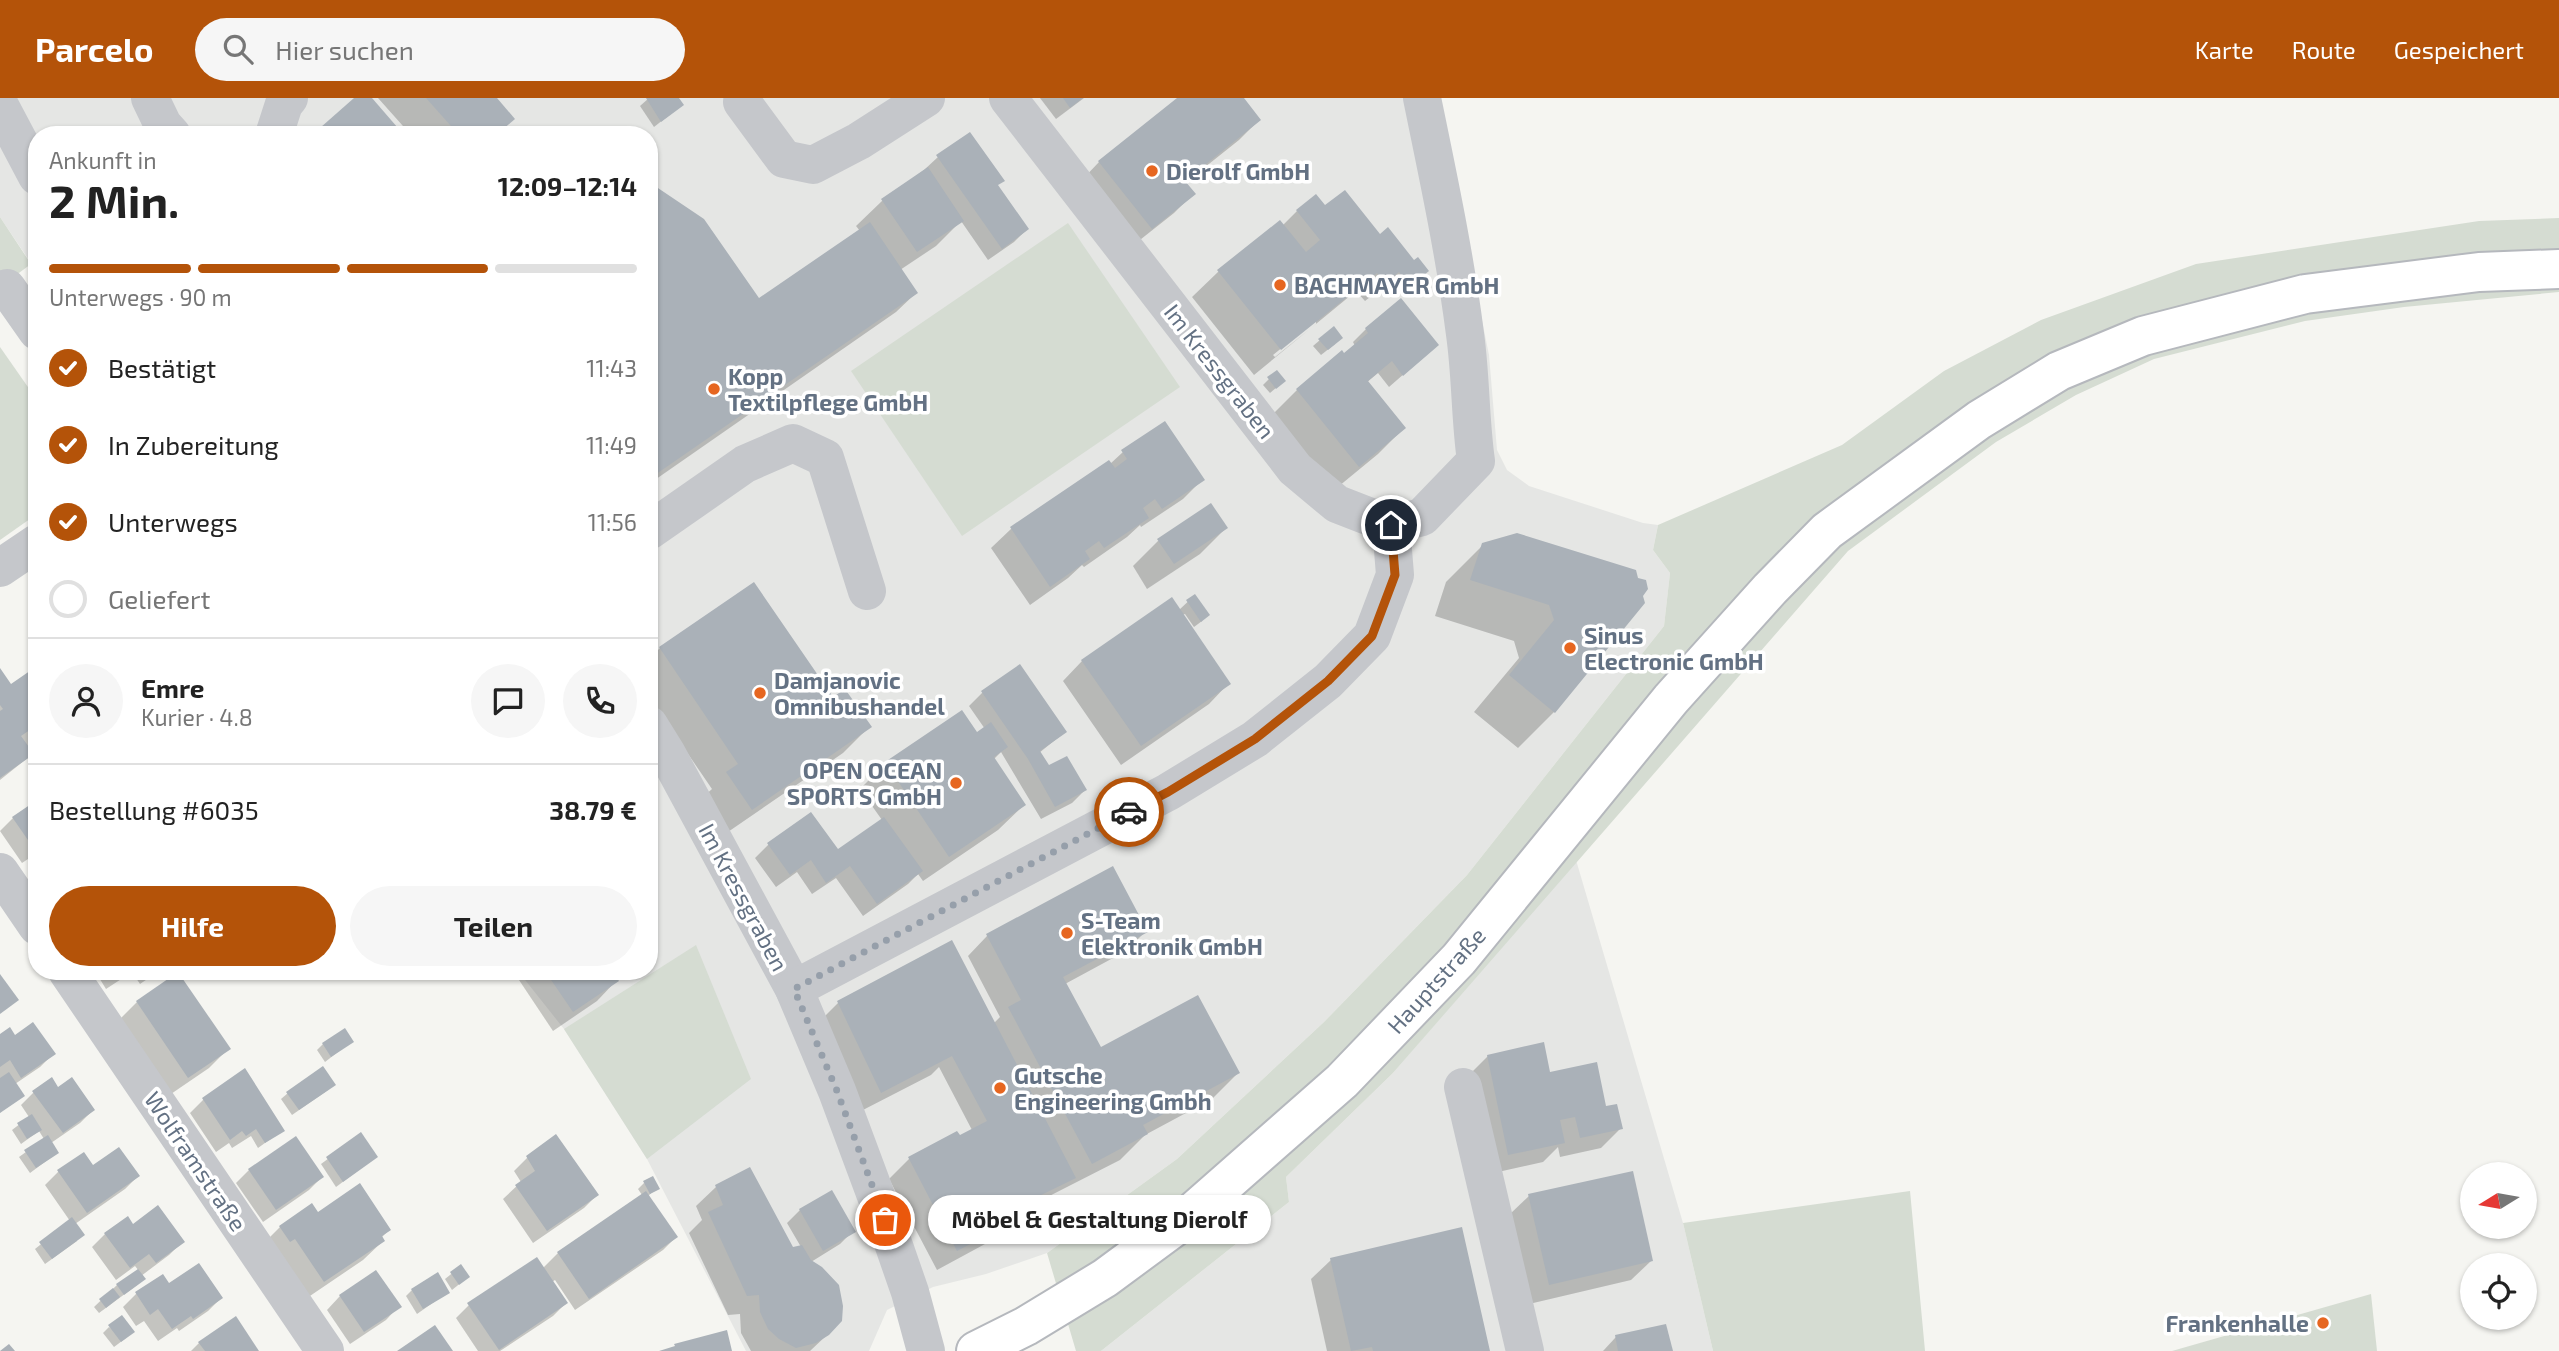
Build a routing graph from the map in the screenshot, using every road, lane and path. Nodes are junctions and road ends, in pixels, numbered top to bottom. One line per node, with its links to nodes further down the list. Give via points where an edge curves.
1 (149, 98): 8 (street)
2 (289, 98): 9 (street)
3 (926, 98): 6 (street, via 813,165 784,159)
4 (1008, 98): 15 (street, Im Kressgraben, via 1295,469 1337,504)
5 (1422, 98): 15 (street, via 1466,337 1476,461 1422,517)
6 (742, 102)
7 (0, 106): 10 (street)
8 (164, 126)
9 (277, 126)
10 (28, 159)
11 (2559, 269): 27 (main road, Hauptstraße, via 2480,272 2305,294 2143,336 2059,371 1979,420 1827,531 1770,589 1671,699 1459,959 1342,1081 1185,1219 1115,1271)
12 (7, 288): 13 (street)
13 (28, 318)
14 (658, 525): 18 (street, via 745,464 793,443 825,458)
15 (1391, 525): 23 (street, via 1395,575 1372,636 1328,681 1255,739 1168,792)
16 (28, 549): 17 (street)
17 (0, 568)
18 (867, 591)
19 (658, 740): 23 (street, Im Kressgraben)
20 (0, 872): 21 (street)
21 (28, 913)
22 (73, 980): 25 (street, Wolframstraße)
23 (794, 989): 26 (street, Im Kressgraben, via 880,1207)
24 (1463, 1087): 28 (street)
25 (325, 1351)
26 (926, 1351)
27 (976, 1351)
28 (1525, 1351)

